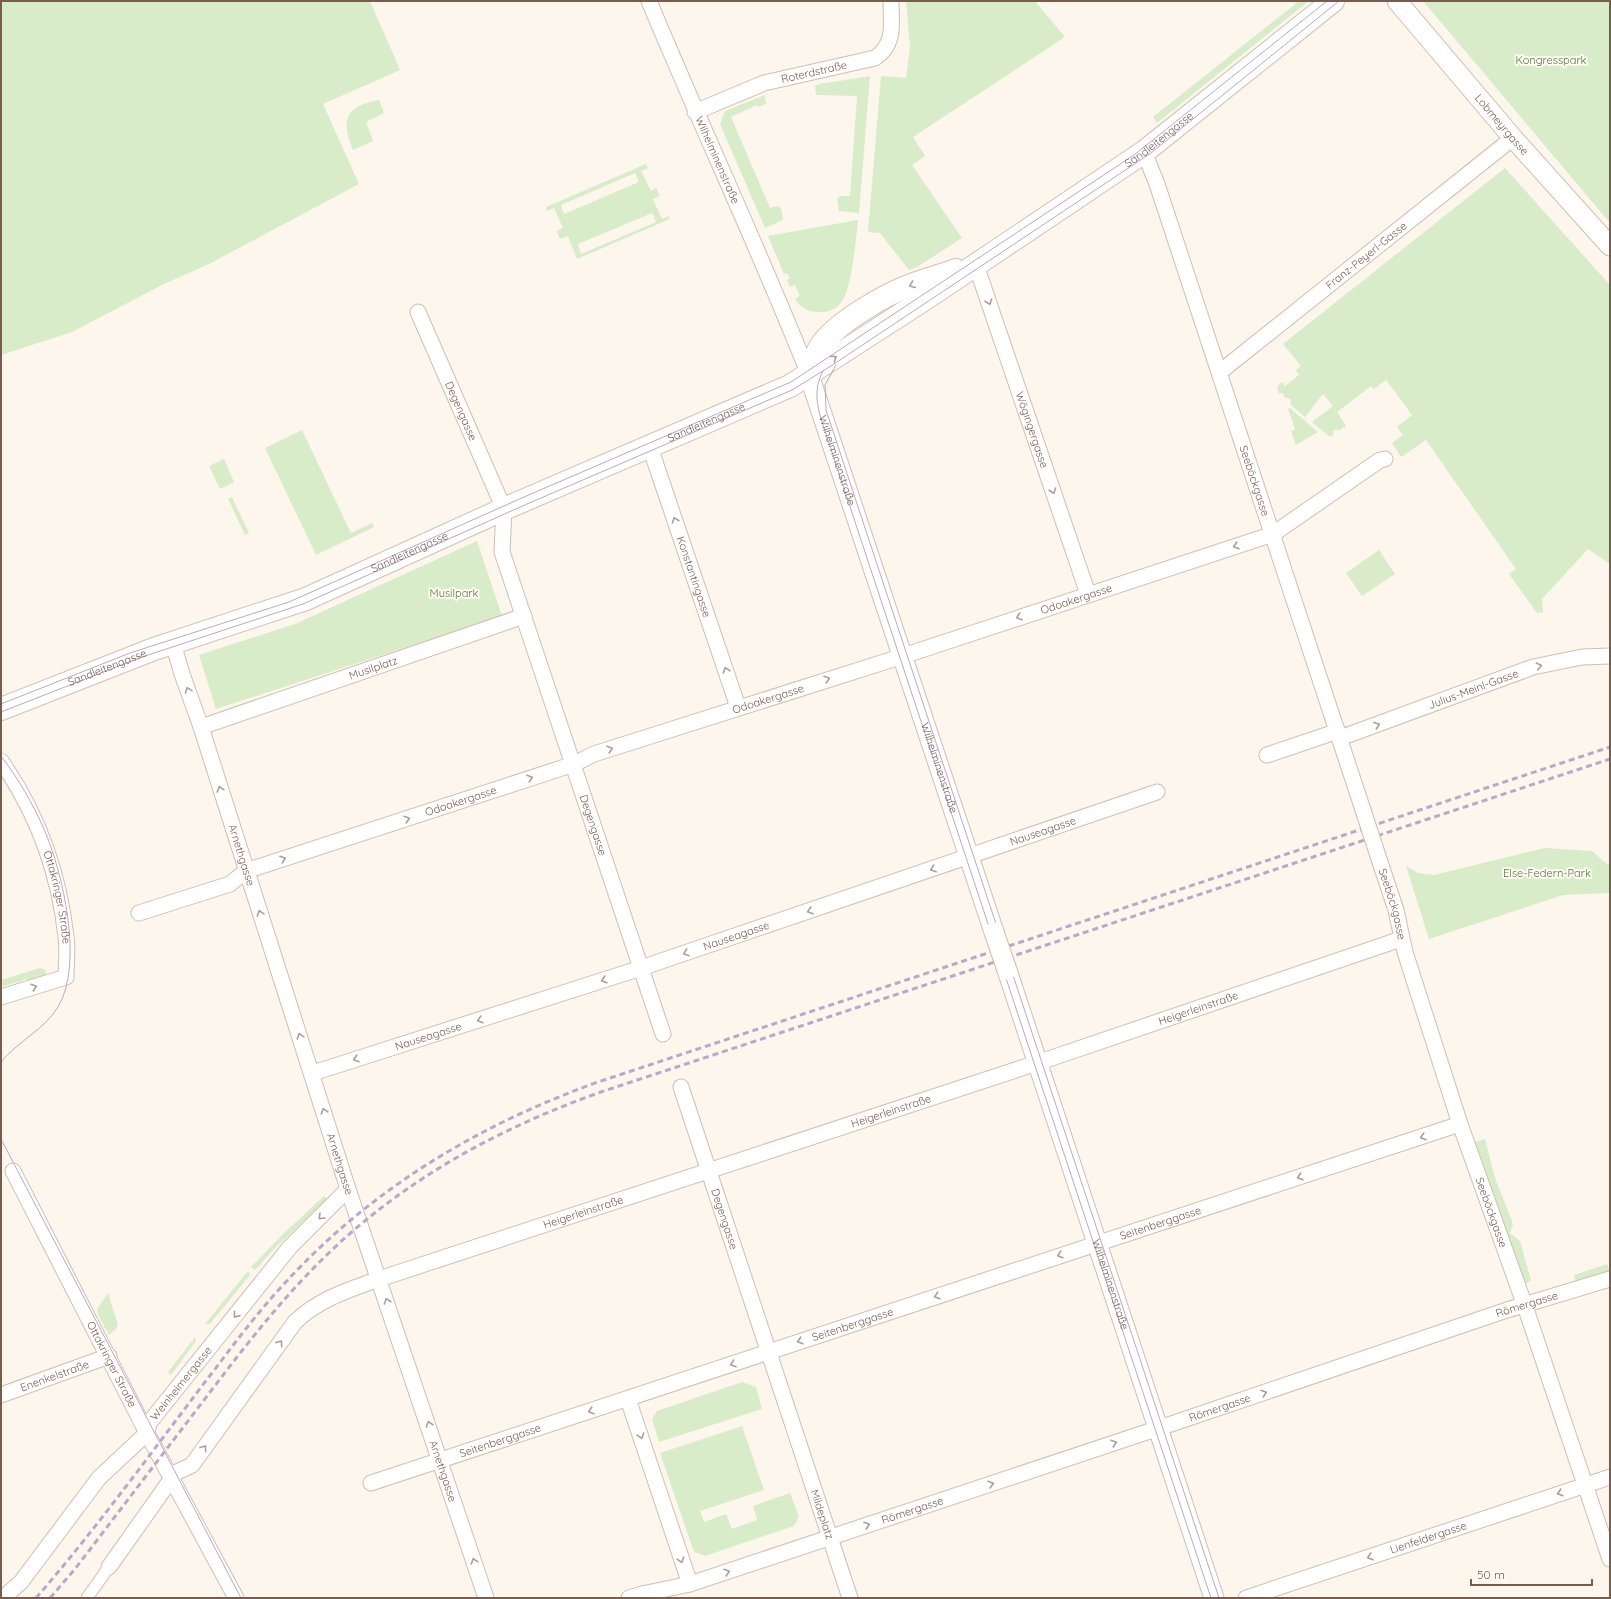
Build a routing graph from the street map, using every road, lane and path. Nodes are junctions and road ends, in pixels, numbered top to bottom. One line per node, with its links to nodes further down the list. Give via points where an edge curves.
1 (649, 1): 5 (street, Wilhelminenstraße)
2 (890, 1): 5 (street, Roterdstraße, via 892,34 886,49 875,58 764,83)
3 (1333, 1): 7 (main road, Sandleitengasse)
4 (1397, 1): 6 (street, Lobmeyrgasse)
5 (695, 112): 12 (street, Wilhelminenstraße, via 764,264)
6 (1513, 138): 8 (street, Lobmeyrgasse); 11 (street, Franz-Peyerl-Gasse)
7 (1144, 152): 9 (main road, Sandleitengasse); 11 (street, Seeböckgasse, via 1160,191)
8 (1610, 246)
9 (976, 265): 12 (main road, Sandleitengasse); 17 (street, Wögingergasse, one-way to 17)
10 (418, 312): 15 (street, Degengasse)
11 (1220, 372): 16 (street, Seeböckgasse)
12 (809, 375): 13 (main road, Sandleitengasse); 20 (street, Wilhelminenstraße)
13 (650, 447): 15 (main road, Sandleitengasse); 22 (street, Konstantingasse, one-way to 13)
14 (1385, 459): 16 (street, Odoakergasse)
15 (504, 509): 18 (street, via 502,552); 19 (main road, Sandleitengasse, via 306,599)
16 (1273, 534): 17 (street, Odoakergasse, one-way to 17); 25 (street, Seeböckgasse)
17 (1088, 594): 20 (street, Odoakergasse, one-way to 20)
18 (524, 616): 24 (street, Musilplatz); 28 (street, Degengasse)
19 (173, 643): 23 (main road, Sandleitengasse); 24 (street, one-way to 19)
20 (903, 656): 22 (street, Odoakergasse, one-way to 20); 30 (street, Wilhelminenstraße)
21 (1610, 656): 25 (street, Julius-Meinl-Gasse, one-way to 21, via 1533,667 1582,657)
22 (738, 707): 28 (street, Odoakergasse, one-way to 22, via 594,754)
23 (1, 709)
24 (201, 727): 31 (street, Arnethgasse, one-way to 24)
25 (1339, 735): 26 (street); 33 (street, Seeböckgasse, bridge, via 1396,910)
26 (1267, 755)
27 (1, 761): 35 (street, Ottakringer Straße, one-way to 27, via 66,977 66,938 49,854 30,809)
28 (574, 764): 31 (street, Odoakergasse, one-way to 28); 34 (street, Degengasse)
29 (1157, 792): 30 (street, Nauseagasse)
30 (970, 857): 34 (street, Nauseagasse, one-way to 34); 37 (street, Wilhelminenstraße, bridge)
31 (246, 871): 32 (street, Odoakergasse, via 230,884); 38 (street, Arnethgasse, one-way to 31)
32 (139, 913)
33 (1402, 939): 37 (street, Heigerleinstraße); 40 (street, Seeböckgasse)
34 (641, 968): 36 (street, Degengasse); 38 (street, Nauseagasse, one-way to 38)
35 (1, 997)
36 (663, 1034)
37 (1038, 1063): 42 (street, Heigerleinstraße); 44 (street, Wilhelminenstraße)
38 (313, 1073): 43 (street, Arnethgasse, one-way to 38)
39 (681, 1087): 42 (street, Degengasse)
40 (1460, 1124): 44 (street, Seitenberggasse, one-way to 44); 47 (street, Seeböckgasse)
41 (10, 1172): 49 (street, Ottakringer Straße)
42 (710, 1172): 45 (street, Heigerleinstraße); 48 (street, Degengasse)
43 (348, 1189): 45 (street, Arnethgasse); 53 (street, Weinheimergasse, one-way to 53, via 290,1247 149,1423)
44 (1097, 1243): 48 (street, Seitenberggasse, one-way to 48); 52 (street, Wilhelminenstraße)
45 (379, 1279): 54 (street, Arnethgasse, one-way to 45); 55 (street, one-way to 45, via 192,1464 295,1322 331,1297)
46 (1610, 1279): 47 (street, Römergasse)
47 (1525, 1306): 52 (street, Römergasse, one-way to 47); 58 (street, Seeböckgasse)
48 (770, 1352): 51 (street, one-way to 51); 59 (street, Mildeplatz)
49 (109, 1356): 50 (street, Enenkelstraße); 53 (street, Ottakringer Straße)
50 (1, 1394)
51 (628, 1399): 54 (street, Seitenberggasse, one-way to 54); 62 (street, one-way to 62)
52 (1158, 1428): 59 (street, Römergasse, one-way to 52); 69 (street, Wilhelminenstraße)
53 (147, 1433): 55 (street, Ottakringer Straße); 63 (street, Weinheimergasse, via 100,1478 21,1582)
54 (440, 1459): 57 (street, Seitenberggasse); 66 (street, Arnethgasse, one-way to 54)
55 (173, 1476): 61 (street); 65 (street, Ottakringer Straße)
56 (1610, 1477): 58 (street, Lienfeldergasse)
57 (371, 1483)
58 (1585, 1485): 60 (street, Seeböckgasse); 70 (street, Lienfeldergasse, one-way to 70)
59 (830, 1538): 62 (street, Mildeplatz, one-way to 59); 68 (street)
60 (1610, 1559)
61 (109, 1567): 64 (street)
62 (690, 1584): 67 (street)
63 (3, 1598)
64 (87, 1598)
65 (236, 1598)
66 (486, 1598)
67 (629, 1598)
68 (850, 1598)
69 (1214, 1598)
70 (1246, 1598)

